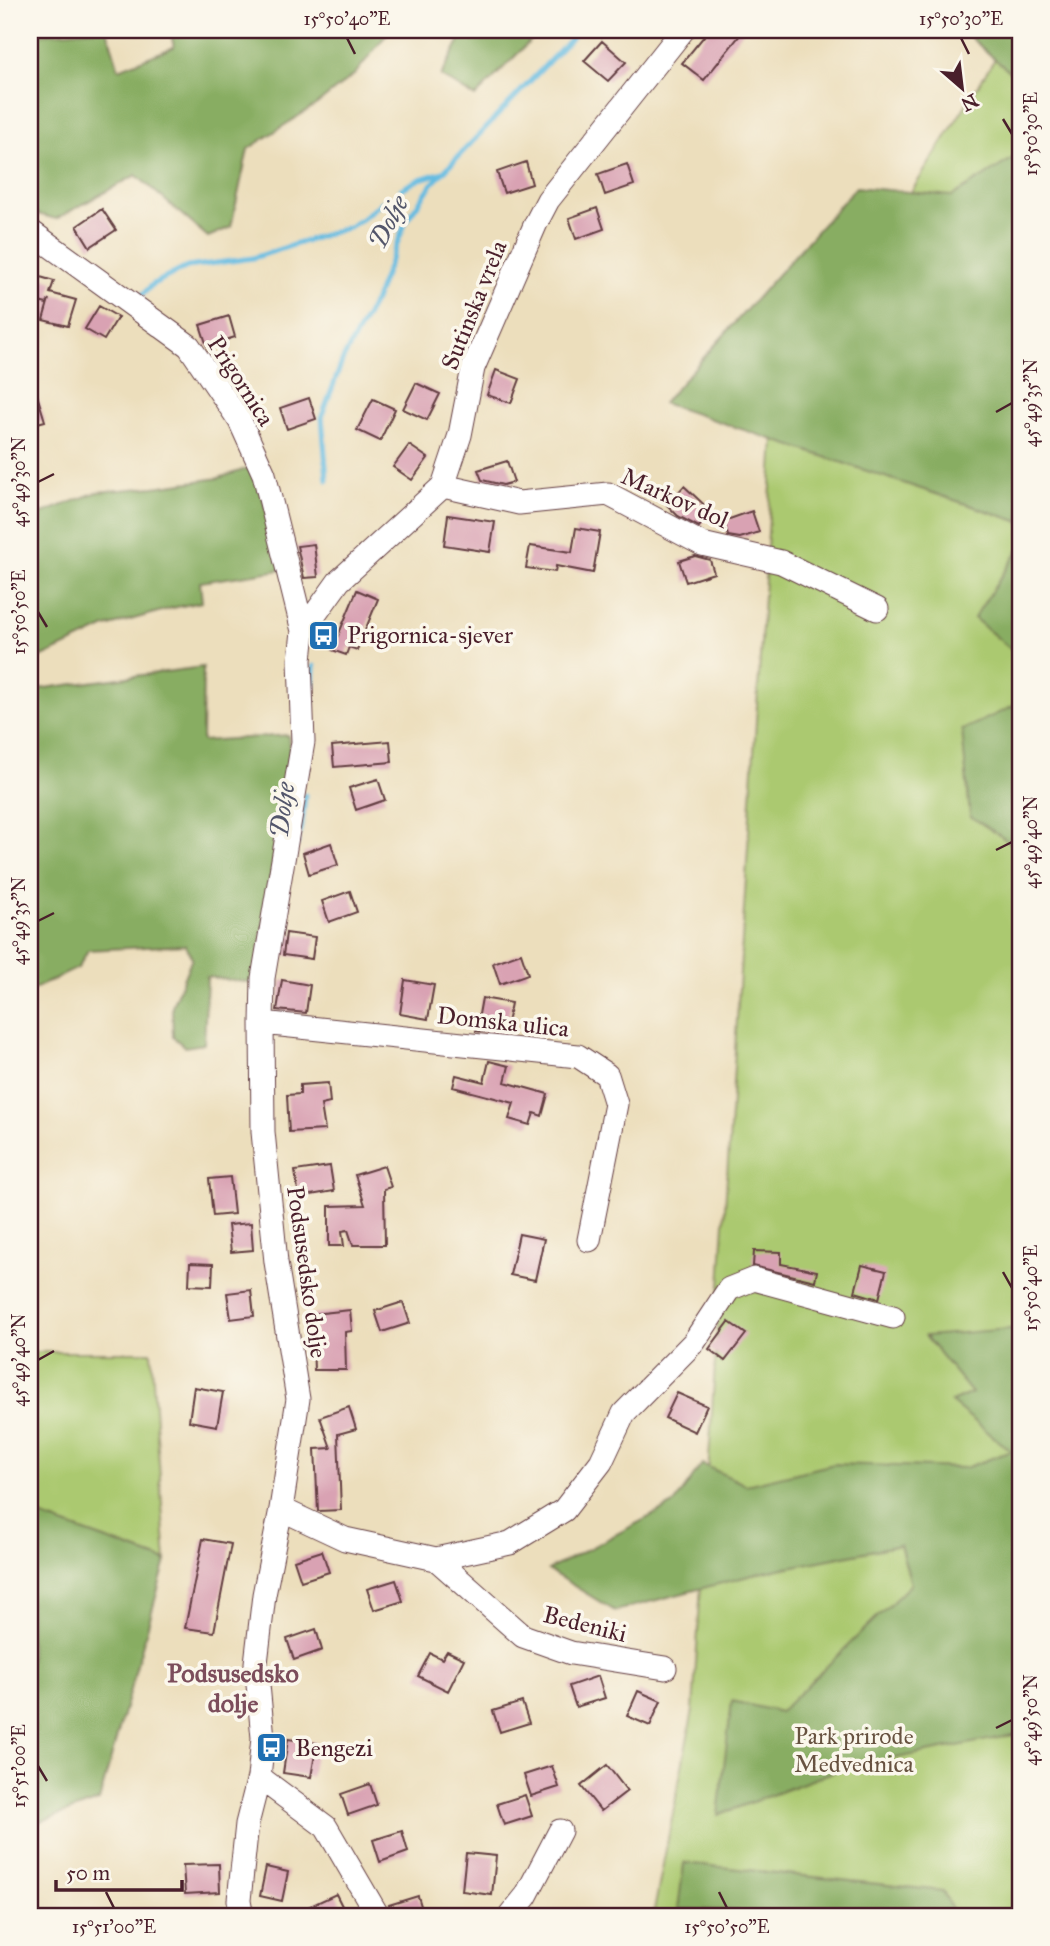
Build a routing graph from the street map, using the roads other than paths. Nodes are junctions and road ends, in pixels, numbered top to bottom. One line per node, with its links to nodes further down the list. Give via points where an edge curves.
1 (683, 30): 3 (street, Sutinska vrela, via 548,200 473,368 460,435)
2 (30, 231): 5 (street, Prigornica, via 189,346 240,421 264,474)
3 (443, 486): 4 (street, Markov dol, via 519,503 608,494 702,544 781,562); 5 (street, Sutinska vrela, via 339,580)
4 (877, 609)
5 (303, 631): 6 (street, Podsusedsko dolje, via 303,742 263,978)
6 (262, 1023): 7 (street, Domska ulica, via 578,1056 607,1075 616,1104); 9 (street, Podsusedsko dolje, via 263,1132 276,1262 298,1399)
7 (589, 1240)
8 (893, 1317): 10 (street, via 754,1279 729,1289 694,1342 624,1412 601,1462 565,1510 510,1543)
9 (281, 1509): 10 (street, via 345,1539); 12 (street, Podsusedsko dolje, via 256,1663 264,1738)
10 (436, 1559): 11 (street, Bedeniki, via 523,1636 571,1653)
11 (665, 1668)
12 (259, 1777): 14 (street, Podsusedsko dolje, via 247,1824 239,1900); 15 (street, via 326,1827)
13 (560, 1831): 16 (street, via 526,1896)
14 (242, 1916)
15 (378, 1916)
16 (510, 1916)

